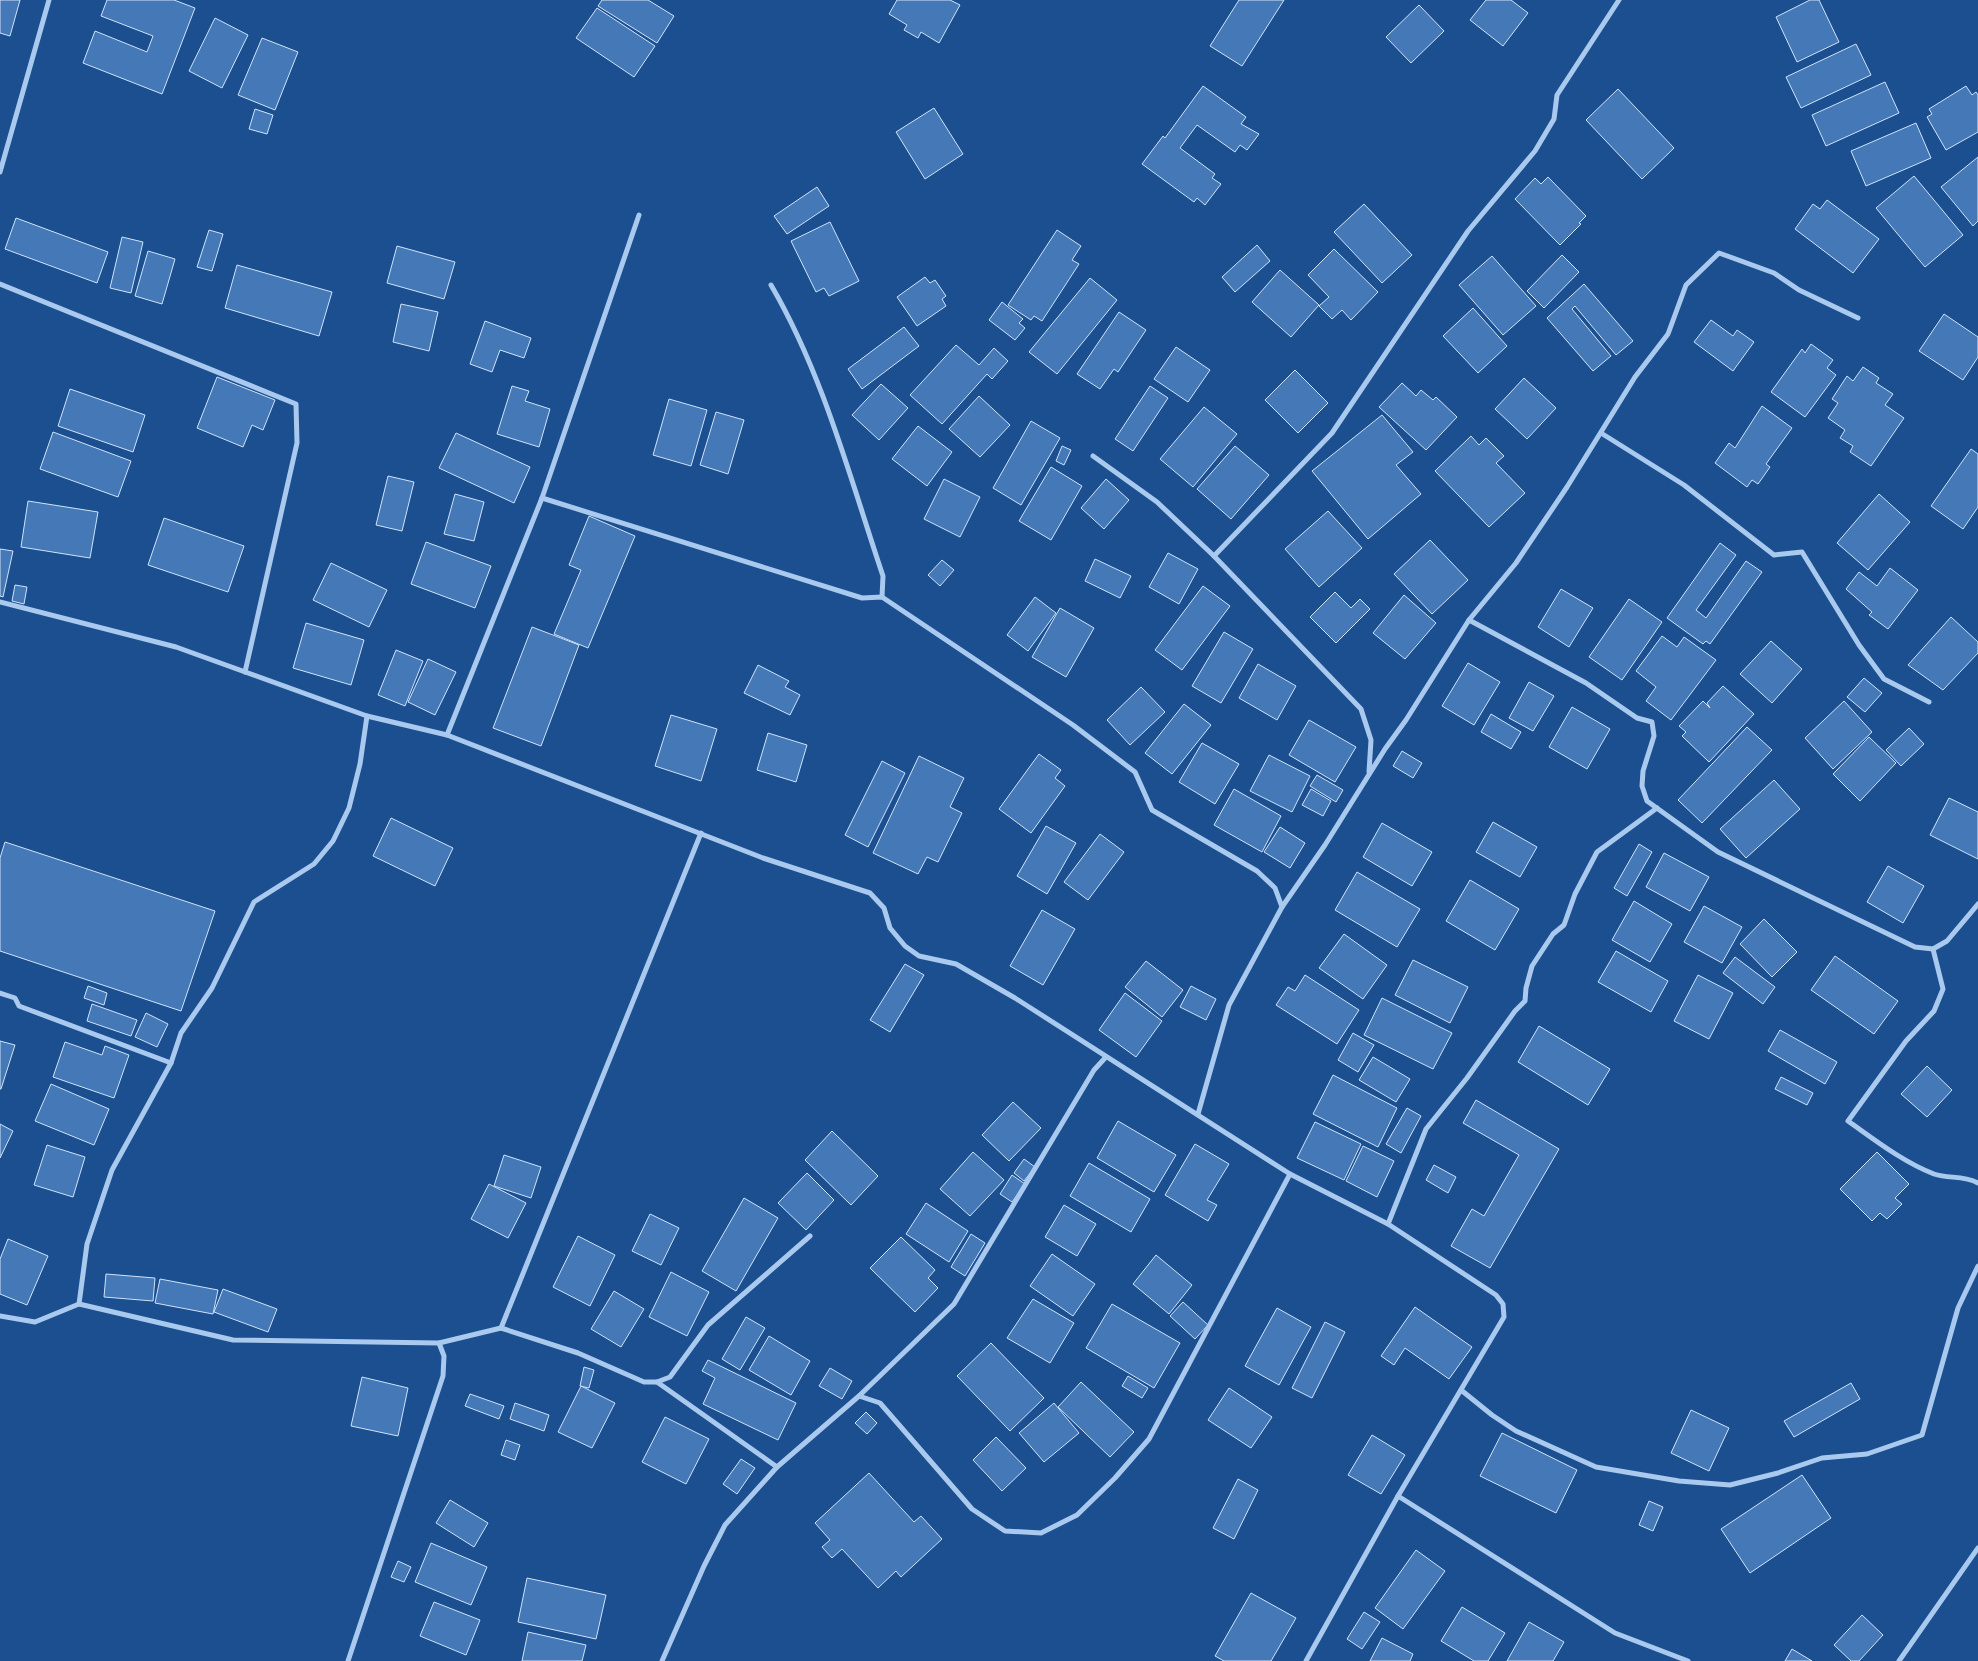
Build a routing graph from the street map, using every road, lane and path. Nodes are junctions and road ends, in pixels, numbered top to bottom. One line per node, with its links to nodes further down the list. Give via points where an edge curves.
1 (49, 0): 3 (street)
2 (1619, 0): 11 (street, via 1558,95 1554,119 1535,151 1468,231 1332,433)
3 (0, 172)
4 (639, 215): 10 (street)
5 (0, 284): 15 (street, via 296,404 297,443)
6 (771, 285): 12 (street, via 824,402 883,576)
7 (1858, 318): 8 (street, via 1799,290 1774,273 1720,253 1686,285 1668,334 1635,377)
8 (1600, 433): 14 (street, via 1516,563); 16 (street, via 1684,484 1774,555 1802,552 1884,679)
9 (1093, 456): 11 (street, via 1157,502)
10 (542, 498): 12 (street, via 862,598); 18 (street)
11 (1214, 556): 19 (street, via 1361,709 1371,740)
12 (882, 597): 23 (street, via 1072,725 1135,772 1152,810 1257,871 1275,888)
13 (0, 602): 15 (street, via 176,647)
14 (1469, 620): 19 (street); 20 (street, via 1586,683 1637,718 1652,722 1654,736 1642,786 1647,801)
15 (246, 672): 17 (street)
16 (1929, 702)
17 (367, 716): 18 (street); 27 (street, via 349,808 333,842 314,864 254,902 212,988 180,1033)
18 (447, 734): 21 (street)
19 (1369, 775): 23 (street)
20 (1657, 808): 24 (street, via 1718,852 1915,947); 31 (street, via 1597,852 1574,894 1564,925 1553,934 1532,966 1525,1001 1514,1011 1426,1129)
21 (701, 833): 26 (street, via 870,893 884,908 890,928 905,946 919,956 956,964); 36 (street)
22 (1978, 904): 24 (street, via 1947,941)
23 (1282, 907): 28 (street, via 1229,1005)
24 (1934, 949): 30 (street, via 1943,989 1934,1011 1901,1048 1848,1121 1927,1171 1968,1178)
25 (0, 993): 27 (street, via 16,998 19,1006)
26 (1106, 1057): 28 (street); 40 (street, via 1094,1070 954,1304)
27 (171, 1063): 34 (street, via 112,1170 87,1244)
28 (1198, 1114): 29 (street)
29 (1290, 1174): 31 (street); 40 (street, via 1149,1439 1077,1515 1040,1533 1005,1531 972,1508 880,1403)
30 (1978, 1183)
31 (1388, 1224): 39 (street, via 1504,1304 1504,1317)
32 (810, 1236): 38 (street, via 708,1325 670,1377)
33 (1978, 1266): 39 (street, via 1958,1308 1922,1435 1867,1454 1822,1458 1730,1485 1669,1479 1596,1467 1516,1431)
34 (79, 1304): 35 (street, via 36,1322); 37 (street, via 233,1340)
35 (0, 1316)
36 (501, 1328): 37 (street); 38 (street, via 578,1353 644,1382)
37 (439, 1343): 44 (street, via 444,1356 443,1376)
38 (657, 1382): 41 (street)
39 (1461, 1390): 42 (street)
40 (860, 1396): 41 (street)
41 (777, 1467): 45 (street, via 726,1525)
42 (1398, 1496): 46 (street); 47 (street, via 1615,1633)
43 (1978, 1548): 48 (street)
44 (348, 1661)
45 (662, 1661)
46 (1306, 1661)
47 (1688, 1661)
48 (1899, 1661)

